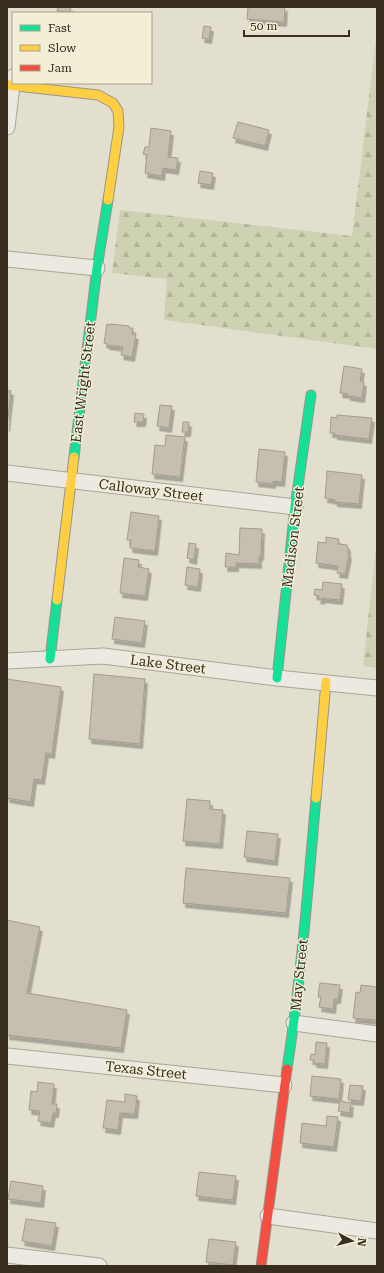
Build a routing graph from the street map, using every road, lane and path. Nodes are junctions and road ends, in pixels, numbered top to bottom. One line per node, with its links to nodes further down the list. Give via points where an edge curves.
1 (11, 83): 3 (street)
2 (18, 84): 5 (street, East Wright Street, via 98,95 108,98 116,106 119,127)
3 (7, 127)
4 (7, 259): 5 (street)
5 (97, 268): 8 (street, East Wright Street)
6 (312, 395): 9 (street, Madison Street)
7 (7, 473): 8 (street, Calloway Street)
8 (71, 480): 9 (street, Calloway Street); 10 (street, East Wright Street)
9 (295, 507): 12 (street, Madison Street)
10 (50, 659): 11 (street, Lake Street); 12 (street, Lake Street, via 103,656)
11 (7, 661)
12 (277, 678): 13 (street, Lake Street)
13 (326, 682): 14 (street, Lake Street); 15 (street, May Street)
14 (377, 688)
15 (294, 1023): 16 (street); 18 (street, May Street)
16 (377, 1034)
17 (7, 1056): 18 (street, Texas Street)
18 (284, 1085): 19 (street, May Street)
19 (268, 1216): 20 (street); 23 (street, May Street)
20 (377, 1231)
21 (7, 1255): 22 (street)
22 (99, 1266)
23 (261, 1266)

